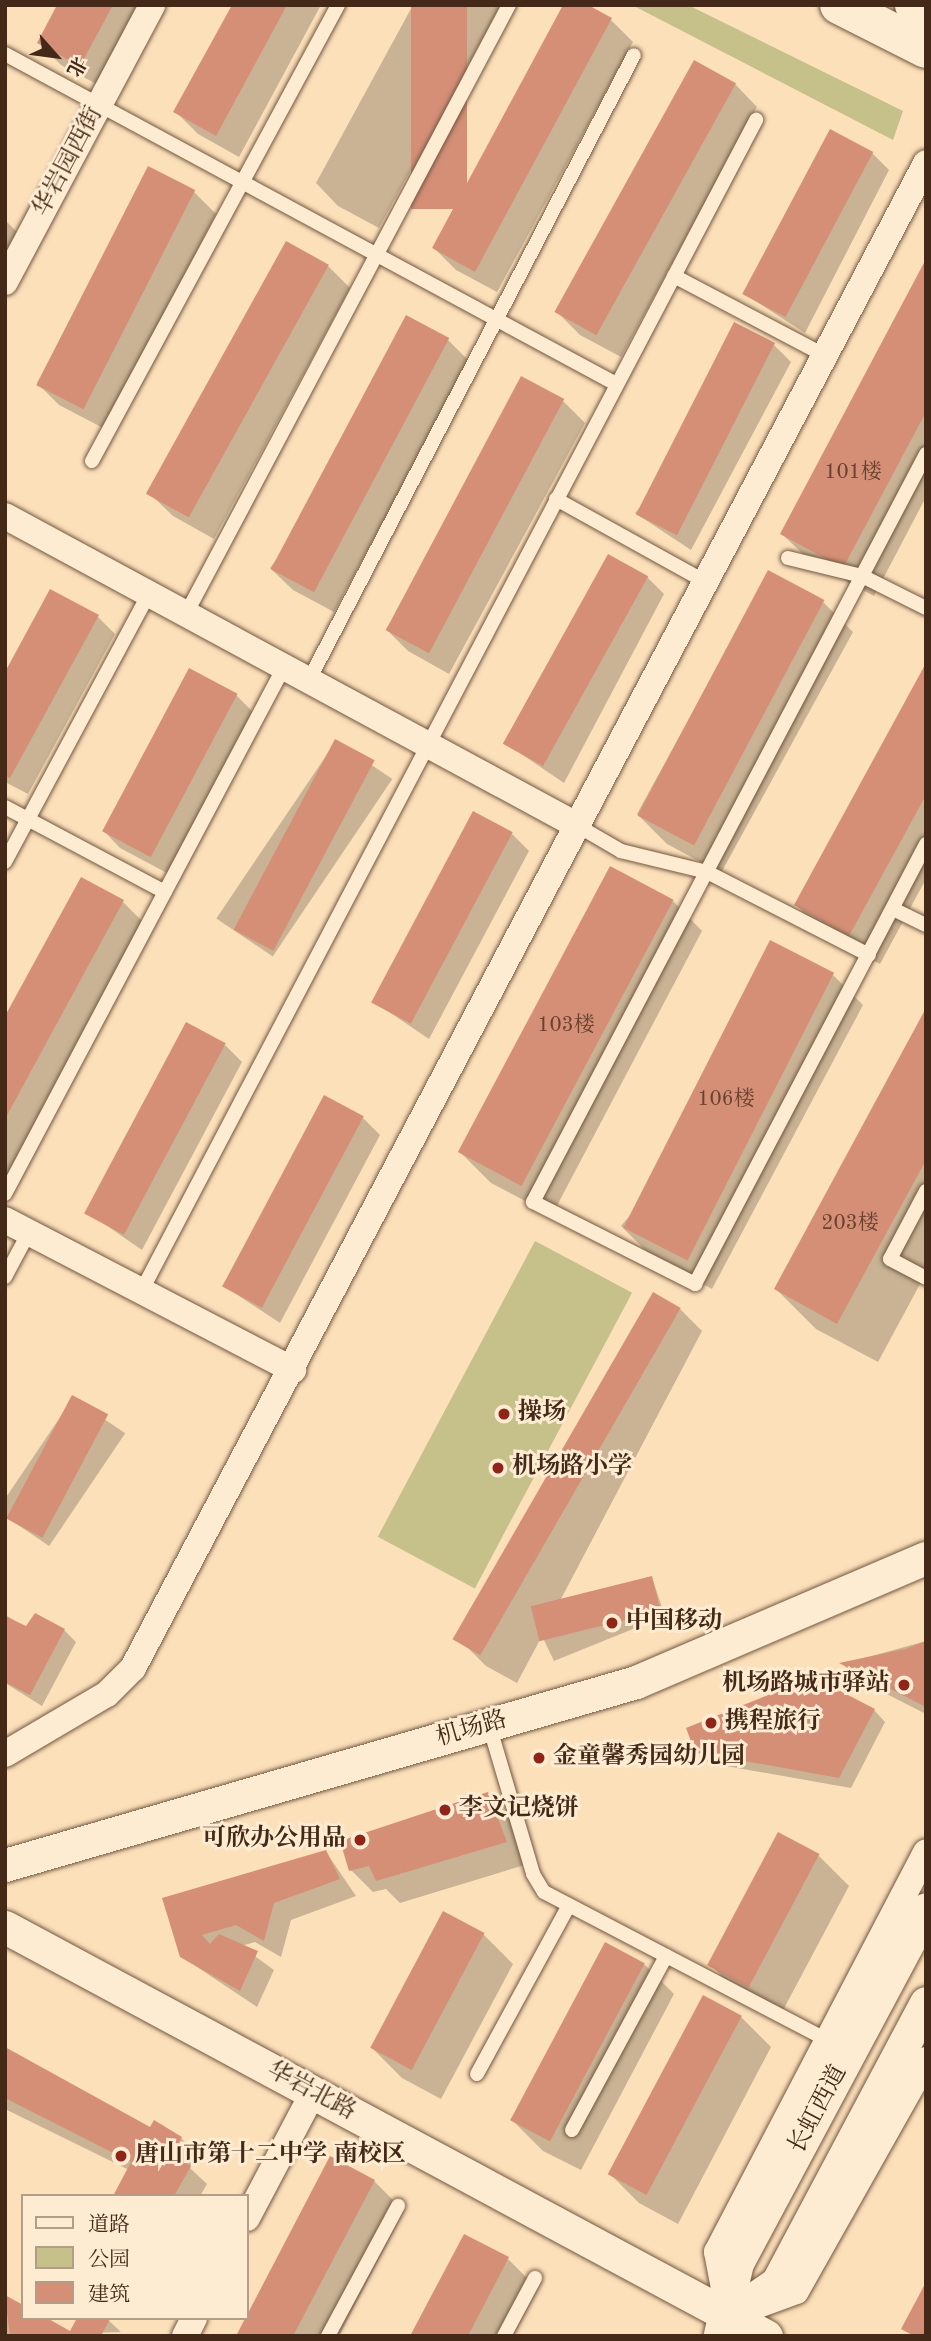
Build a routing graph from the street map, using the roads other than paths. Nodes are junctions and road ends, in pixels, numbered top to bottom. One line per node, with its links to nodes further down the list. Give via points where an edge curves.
1 (152, 5): 10 (street, 华岩园西街)
2 (338, 5): 13 (lane)
3 (509, 5): 27 (lane)
4 (839, 5): 7 (main road)
5 (914, 5): 6 (main road)
6 (926, 11)
7 (926, 48)
8 (5, 54): 10 (lane)
9 (634, 55): 29 (lane)
10 (99, 105): 13 (lane); 15 (street, 华岩园西街)
11 (756, 120): 14 (lane)
12 (926, 163): 16 (street)
13 (243, 182): 17 (lane); 19 (lane)
14 (674, 276): 16 (lane); 17 (lane)
15 (5, 282)
16 (824, 355): 24 (street)
17 (616, 384): 20 (lane)
18 (926, 454): 23 (lane)
19 (92, 461)
20 (555, 499): 24 (lane); 30 (lane)
21 (7, 522): 25 (street)
22 (788, 558): 23 (lane)
23 (862, 576): 26 (lane); 36 (lane)
24 (704, 581): 33 (street)
25 (149, 593): 27 (street); 32 (lane)
26 (926, 608)
27 (186, 614): 28 (street)
28 (284, 667): 29 (street); 37 (lane)
29 (309, 680): 30 (street)
30 (426, 744): 33 (street); 47 (lane)
31 (5, 807): 32 (lane)
32 (28, 819): 35 (lane); 37 (lane)
33 (578, 827): 36 (lane, via 621,851); 48 (street)
34 (926, 844): 38 (lane)
35 (5, 862)
36 (707, 872): 40 (lane); 40 (lane, via 533,1202 695,1284)
37 (165, 892): 42 (lane)
38 (893, 909): 39 (lane); 40 (lane)
39 (926, 925)
40 (869, 955)
41 (926, 1191): 46 (lane, via 890,1259)
42 (5, 1194)
43 (5, 1220): 44 (street)
44 (29, 1233): 45 (lane); 47 (street)
45 (5, 1277)
46 (926, 1278)
47 (141, 1292): 48 (street)
48 (293, 1370): 51 (street, via 133,1668 107,1694)
49 (926, 1558): 50 (street, 机场路, via 636,1682)
50 (489, 1724): 53 (street, 机场路); 54 (lane, via 533,1874 544,1892)
51 (5, 1754)
52 (926, 1852): 59 (street)
53 (5, 1866)
54 (569, 1905): 57 (lane); 61 (lane)
55 (926, 1909): 69 (street, 长虹西道, via 737,2263)
56 (5, 1927): 63 (street, 华岩北路)
57 (666, 1956): 59 (lane); 64 (lane)
58 (926, 2003): 69 (street, 长虹西道, via 777,2283)
59 (825, 2039): 69 (street, via 718,2252)
60 (926, 2060): 62 (street)
61 (477, 2074)
62 (919, 2089): 69 (street, via 796,2291)
63 (313, 2093): 66 (street); 69 (street, 华岩北路)
64 (572, 2130)
65 (398, 2206): 71 (lane)
66 (248, 2216)
67 (535, 2278): 72 (lane)
68 (193, 2320): 70 (street)
69 (724, 2326): 73 (street, 华岩北路)
70 (185, 2336)
71 (328, 2336)
72 (504, 2336)
73 (766, 2336)

